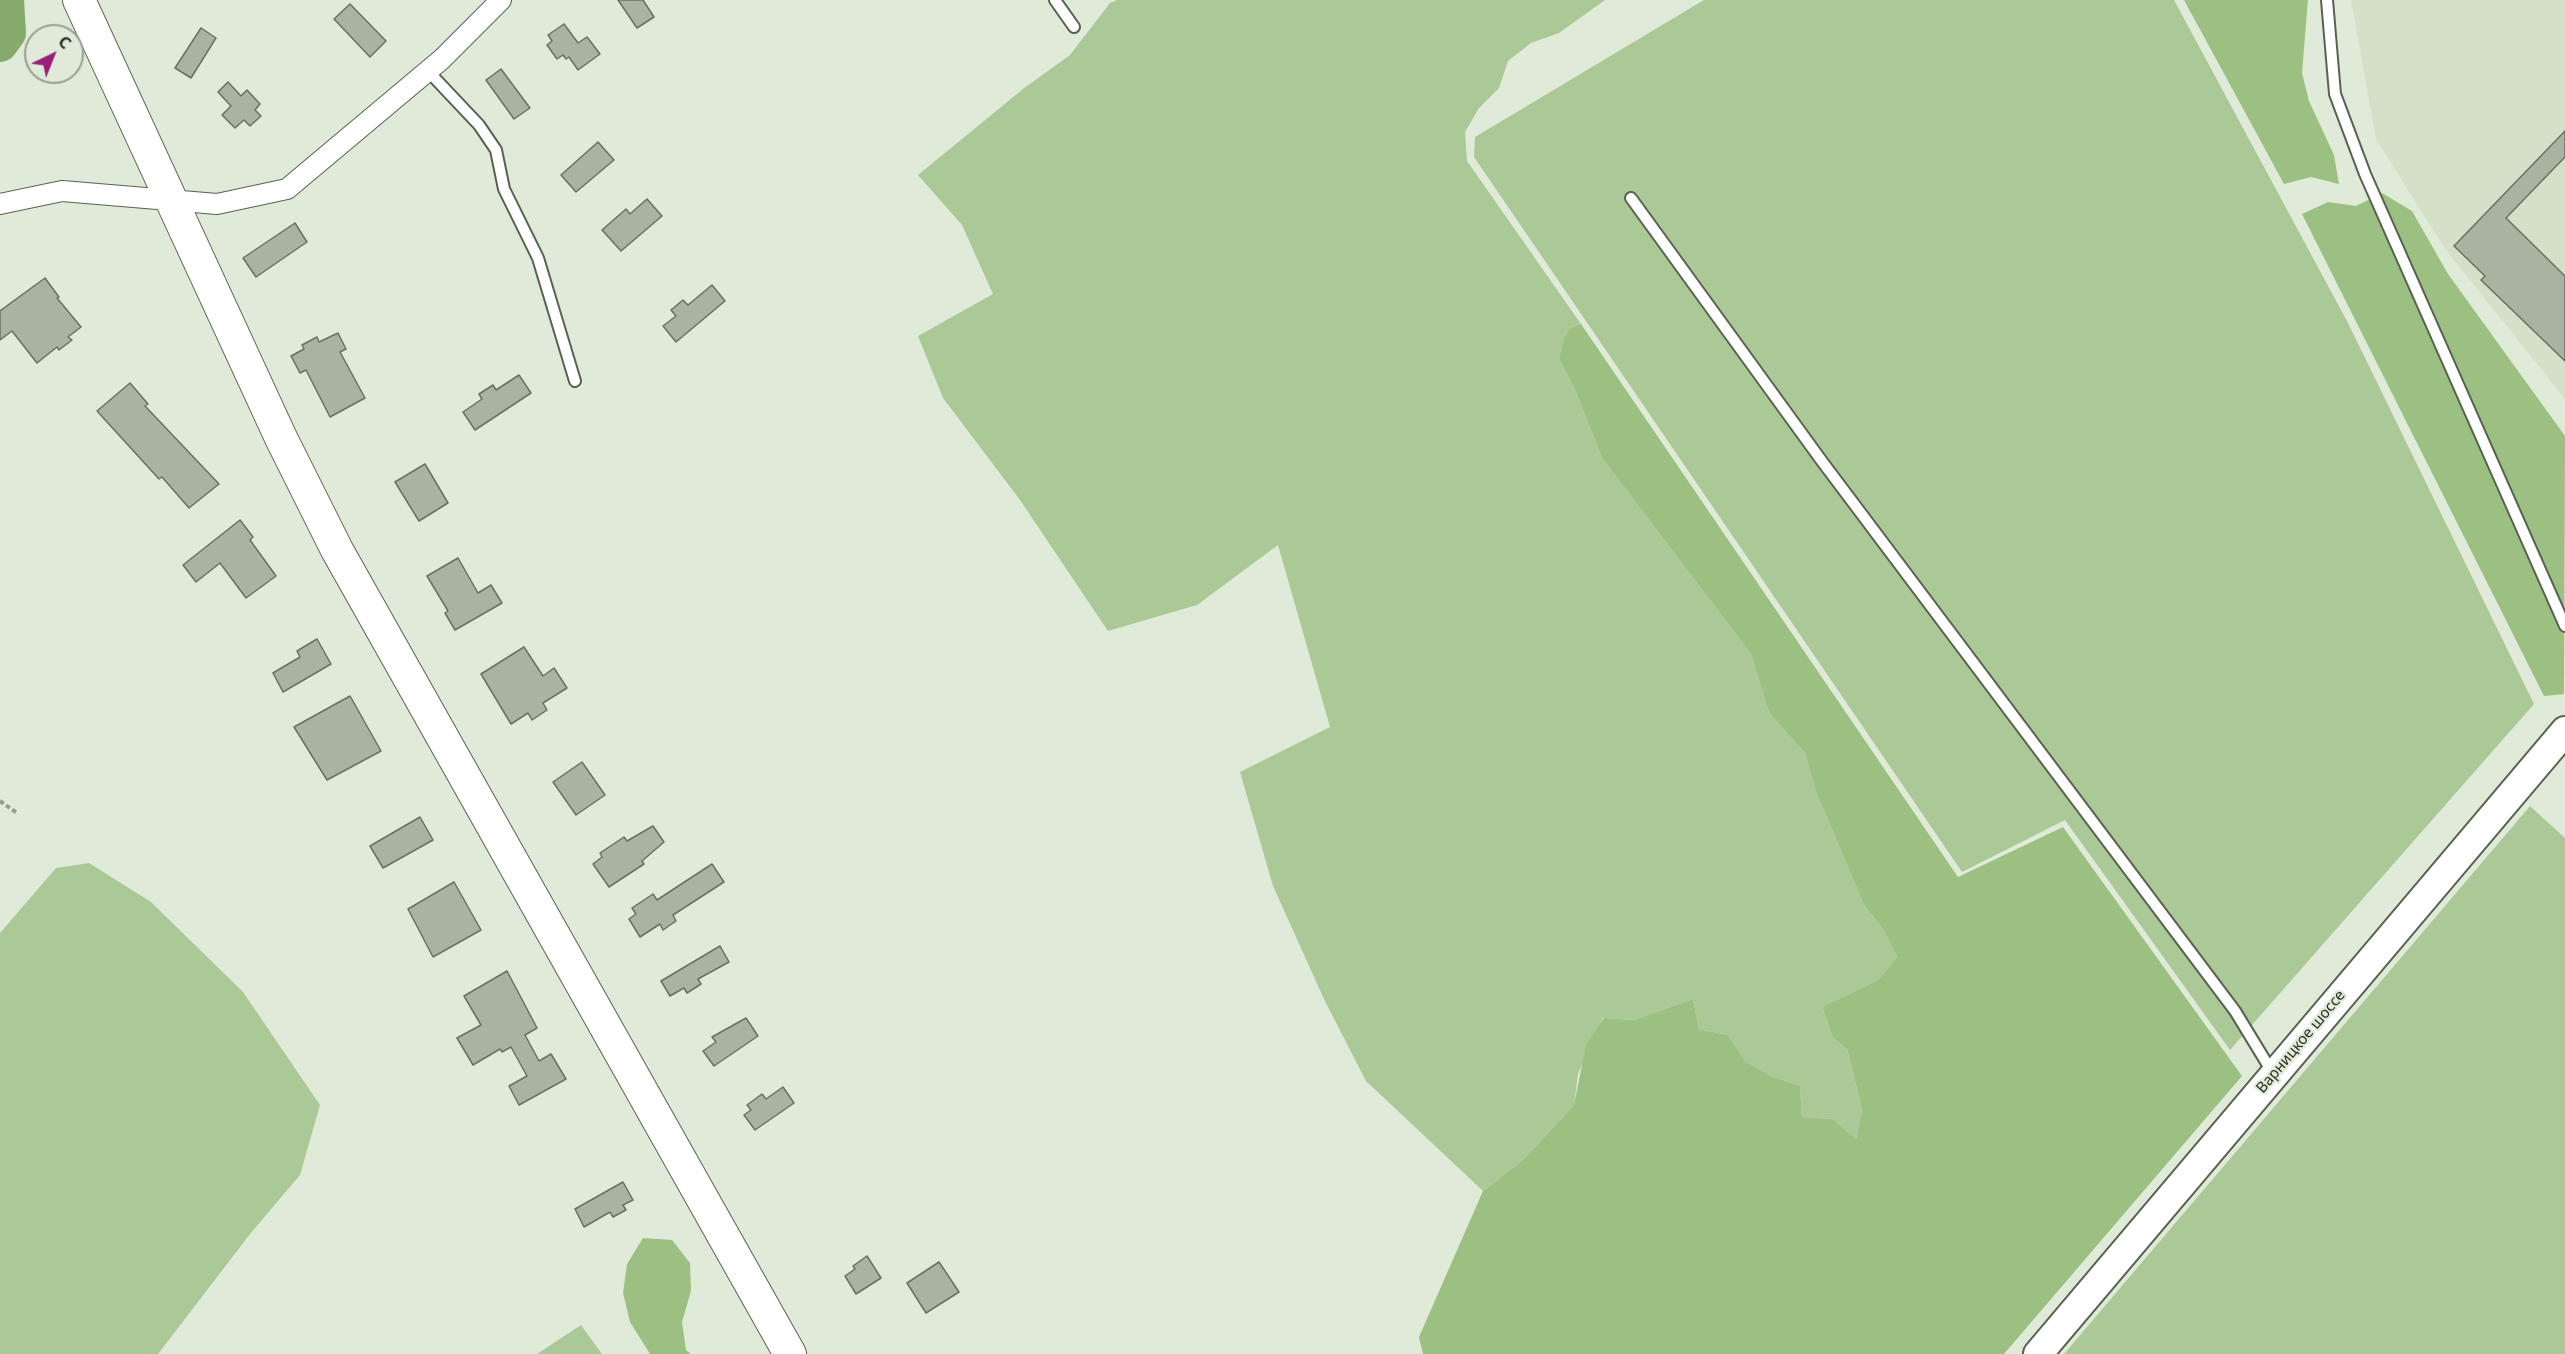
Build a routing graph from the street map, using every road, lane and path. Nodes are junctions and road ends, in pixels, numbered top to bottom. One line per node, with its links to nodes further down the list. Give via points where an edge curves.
1 (79, 0): 8 (main road)
2 (501, 0): 6 (street)
3 (1054, 0): 5 (lane)
4 (2327, 0): 11 (lane, via 2335,94 2365,174)
5 (1074, 27)
6 (428, 71): 8 (street, via 287,189 217,204); 10 (lane, via 479,125 496,150 504,189 538,258)
7 (1631, 198): 15 (lane, via 1828,470 2235,1011)
8 (170, 201): 9 (street, via 62,191); 16 (main road, via 337,550)
9 (0, 204)
10 (575, 381)
11 (2565, 626)
12 (2565, 731): 15 (street, Варницкое шоссе)
13 (0, 801): 14 (path)
14 (17, 813)
15 (2274, 1075): 17 (street, Варницкое шоссе)
16 (790, 1354)
17 (2038, 1354)

